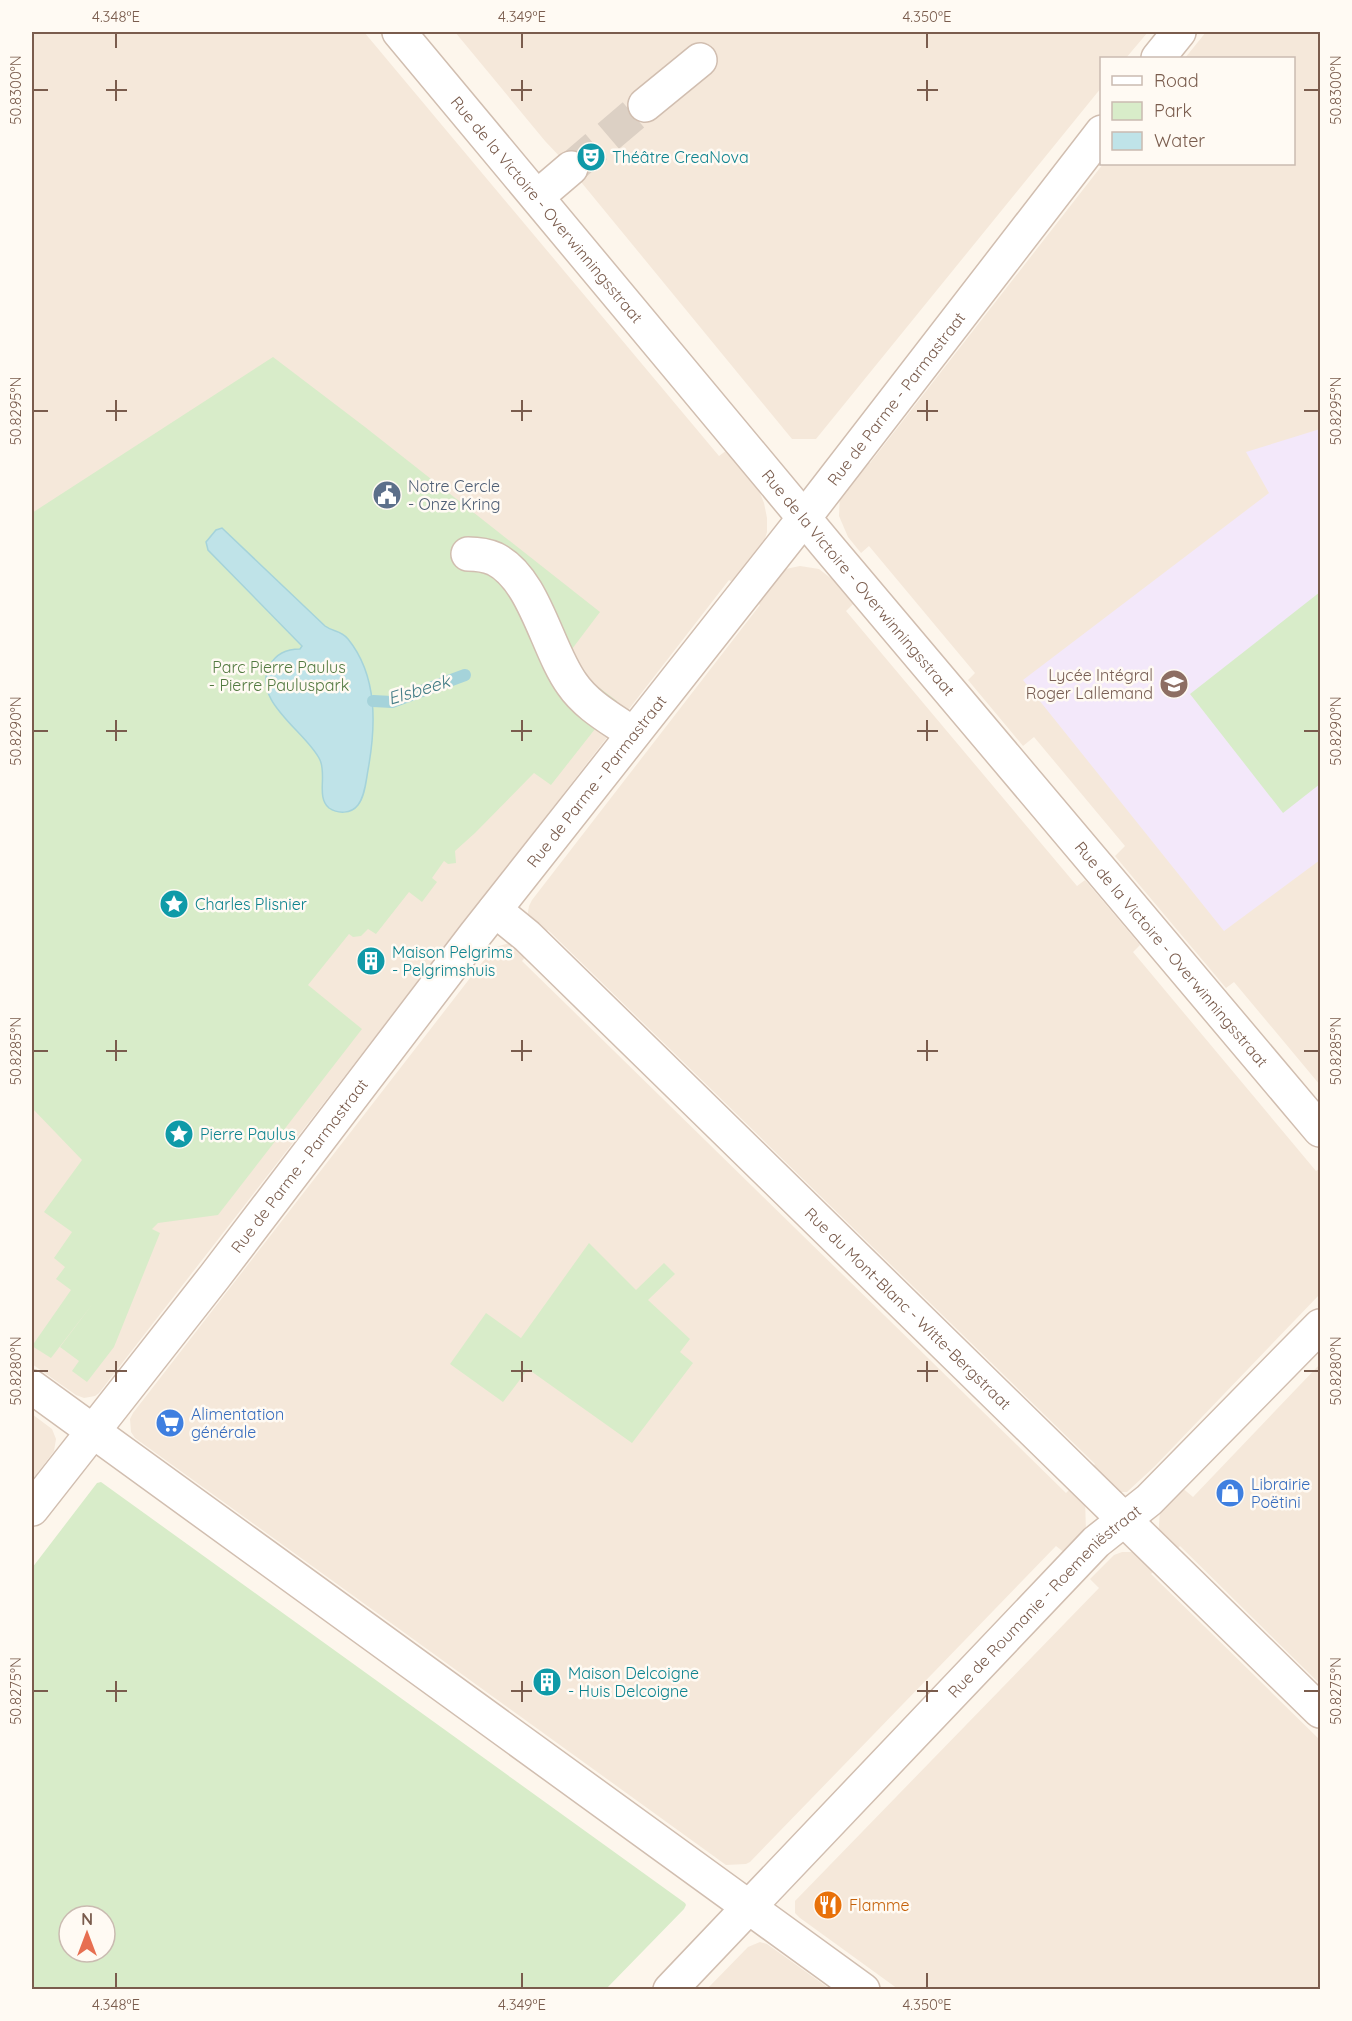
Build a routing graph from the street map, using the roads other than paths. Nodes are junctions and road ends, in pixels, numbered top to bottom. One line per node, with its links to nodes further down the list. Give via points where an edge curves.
1 (399, 32): 8 (street, Rue de la Victoire - Overwinningsstraat)
2 (1179, 32): 3 (street)
3 (1159, 57)
4 (700, 60): 5 (street)
5 (645, 105)
6 (1100, 133): 9 (street, Rue de Parme - Parmastraat)
7 (571, 168): 8 (street)
8 (537, 197): 9 (street, Rue de la Victoire - Overwinningsstraat)
9 (804, 518): 11 (street, Rue de Parme - Parmastraat); 13 (street, Rue de la Victoire - Overwinningsstraat)
10 (468, 554): 11 (street, via 495,559 514,574 571,684 588,703)
11 (633, 734): 12 (street, Rue de Parme - Parmastraat)
12 (495, 910): 16 (street, Rue de Parme - Parmastraat, via 216,1276); 18 (street, Rue du Mont-Blanc - Witte-Bergstraat, via 527,936)
13 (1320, 1130)
14 (1320, 1326): 18 (street, Rue de Roumanie - Roemeniëstraat, via 1149,1500)
15 (32, 1387): 16 (street)
16 (91, 1431): 17 (street, Rue de Parme - Parmastraat); 20 (street)
17 (32, 1509)
18 (1124, 1520): 19 (street, Rue du Mont-Blanc - Witte-Bergstraat); 20 (street, Rue de Roumanie - Roemeniëstraat, via 1096,1542)
19 (1320, 1711)
20 (748, 1906): 21 (street, Rue de Roumanie - Roemeniëstraat); 22 (street)
21 (670, 1989)
22 (863, 1989)

